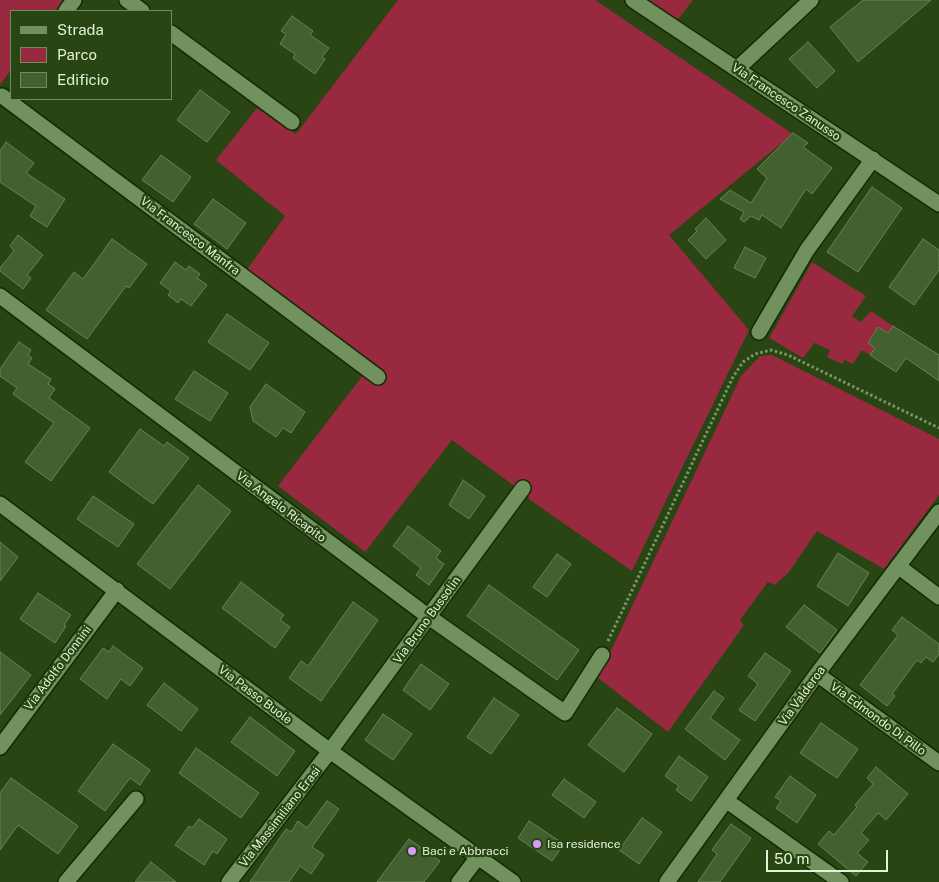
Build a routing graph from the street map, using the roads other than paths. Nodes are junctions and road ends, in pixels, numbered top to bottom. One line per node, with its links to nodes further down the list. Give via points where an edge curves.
1 (127, 0): 4 (street)
2 (633, 0): 6 (street, Via Francesco Zanusso)
3 (811, 0): 6 (street)
4 (141, 10)
5 (172, 34): 8 (street)
6 (736, 69): 9 (street, Via Francesco Zanusso)
7 (14, 100): 13 (street, Via Francesco Manfra)
8 (292, 122)
9 (873, 159): 10 (street, Via Francesco Zanusso); 12 (street, via 807,250)
10 (939, 204)
11 (0, 296): 20 (street, Via Angelo Ricapito)
12 (759, 332)
13 (378, 377)
14 (523, 488): 20 (street, Via Bruno Bussolin)
15 (0, 504): 18 (street, Via Passo Buole)
16 (939, 512): 17 (street, Via Valderoa)
17 (898, 566): 19 (street); 22 (street, Via Valderoa)
18 (117, 590): 23 (street, Via Adolfo Donnini); 24 (street, Via Passo Buole)
19 (939, 597)
20 (429, 617): 21 (street, Via Angelo Ricapito, via 565,713); 24 (street, Via Bruno Bussolin)
21 (602, 656)
22 (817, 674): 25 (street, Via Edmondo Di Pillo); 27 (street, Via Valderoa)
23 (1, 742)
24 (330, 751): 28 (street, Via Passo Buole); 30 (street, Via Massimiliano Erasi)
25 (939, 763)
26 (136, 798): 29 (street)
27 (727, 801): 33 (street, Via Valderoa); 34 (street)
28 (478, 857): 31 (street); 32 (street, Via Passo Buole)
29 (66, 882)
30 (230, 882)
31 (459, 882)
32 (513, 882)
33 (667, 882)
34 (841, 882)

